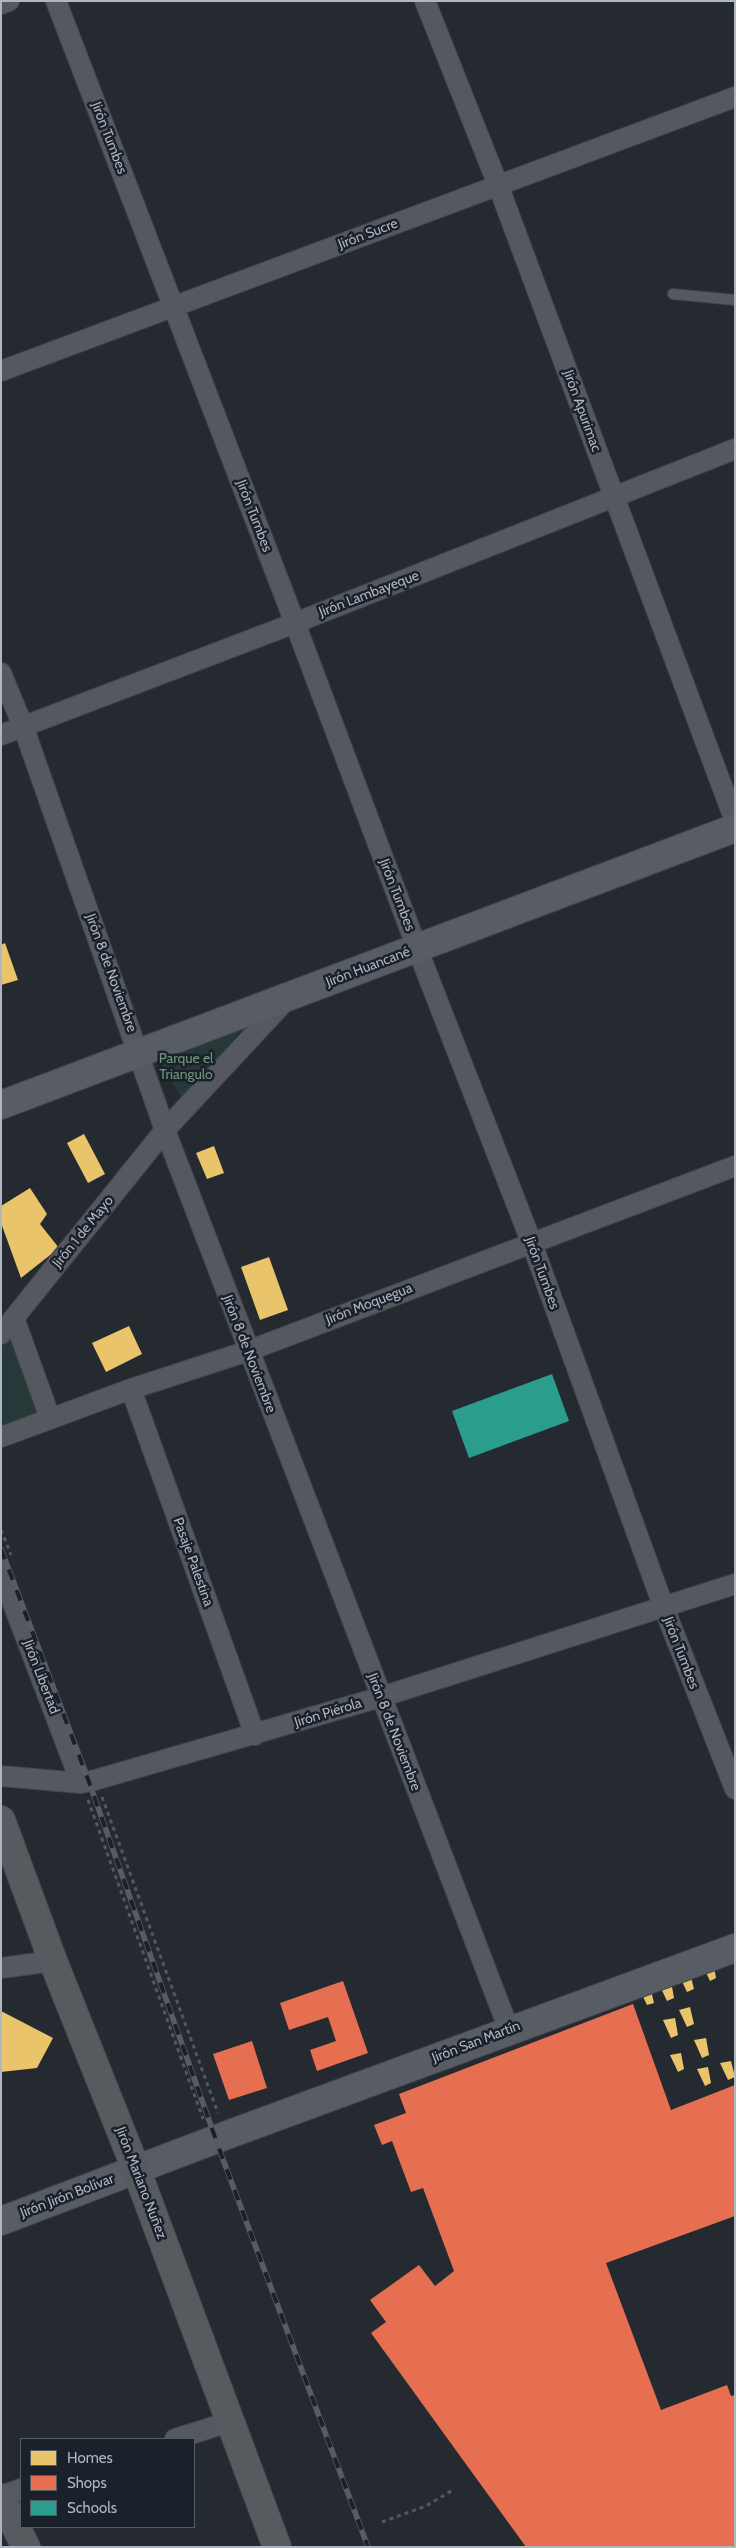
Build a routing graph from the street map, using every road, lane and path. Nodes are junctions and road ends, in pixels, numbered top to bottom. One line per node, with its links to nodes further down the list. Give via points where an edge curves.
1 (8, 1): 4 (street)
2 (56, 1): 9 (street, Jirón Tumbes)
3 (425, 1): 6 (street, Jirón Apurimac)
4 (1, 4)
5 (735, 96): 6 (street, Jirón Sucre)
6 (498, 185): 9 (street, Jirón Sucre); 12 (street, Jirón Apurimac)
7 (673, 294): 8 (lane)
8 (735, 300)
9 (174, 306): 10 (street, Jirón Sucre); 13 (street, Jirón Tumbes)
10 (1, 371)
11 (735, 449): 12 (street, Jirón Lambayeque)
12 (614, 497): 13 (street, Jirón Lambayeque); 17 (street, Jirón Apurimac)
13 (295, 623): 15 (street, Jirón Lambayeque); 19 (street, Jirón Tumbes)
14 (1, 674): 15 (street, Jirón 8 de Noviembre)
15 (23, 726): 16 (street, Jirón Lambayeque); 21 (street, Jirón 8 de Noviembre)
16 (1, 735)
17 (735, 822)
18 (735, 828): 19 (street, Jirón Huancané)
19 (417, 948): 20 (street, Jirón Huancané); 25 (street, Jirón Tumbes)
20 (290, 996): 21 (street, Jirón Huancané); 23 (street, Jirón 1 de Mayo)
21 (139, 1053): 22 (street, Jirón Huancané); 23 (street, Jirón 8 de Noviembre)
22 (1, 1105)
23 (165, 1130): 26 (street, Jirón 1 de Mayo); 28 (street, Jirón 8 de Noviembre)
24 (735, 1166): 25 (street, Jirón Moquegua)
25 (531, 1242): 28 (street, Jirón Moquegua); 35 (street, Jirón Tumbes)
26 (14, 1318): 27 (street, Jirón 1 de Mayo); 30 (street)
27 (1, 1334)
28 (248, 1351): 29 (street, Jirón Moquegua); 36 (street, Jirón 8 de Noviembre)
29 (131, 1390): 30 (street, Jirón Moquegua); 37 (street, Pasaje Palestina)
30 (50, 1418): 31 (street, Jirón Moquegua)
31 (1, 1437)
32 (1, 1530): 33 (path)
33 (6, 1565): 39 (street, Jirón Libertad)
34 (735, 1584): 35 (street, Jirón Piérola)
35 (664, 1608): 36 (street, Jirón Piérola); 40 (street, Jirón Tumbes)
36 (381, 1697): 37 (street, Jirón Piérola); 45 (street, Jirón 8 de Noviembre)
37 (255, 1735): 39 (street, Jirón Piérola)
38 (1, 1776): 39 (street, Jirón Piérola)
39 (88, 1782): 46 (path); 46 (path)
40 (735, 1789)
41 (1, 1820): 43 (main road, Jirón Mariano Nuñez)
42 (735, 1948): 45 (street, Jirón San Martín)
43 (53, 1961): 44 (street); 47 (main road, Jirón Mariano Nuñez)
44 (1, 1968)
45 (509, 2030): 46 (street, Jirón San Martín)
46 (218, 2138): 47 (street, Jirón Jirón Bolívar)
47 (136, 2169): 48 (street, Jirón Jirón Bolívar); 49 (main road, Jirón Mariano Nuñez)
48 (1, 2221)
49 (232, 2421): 50 (street); 56 (main road, Jirón Mariano Nuñez)
50 (178, 2438)
51 (20, 2489): 53 (street)
52 (452, 2490): 54 (path, via 426,2506)
53 (1, 2497): 55 (main road)
54 (382, 2522)
55 (26, 2547)
56 (277, 2547)

